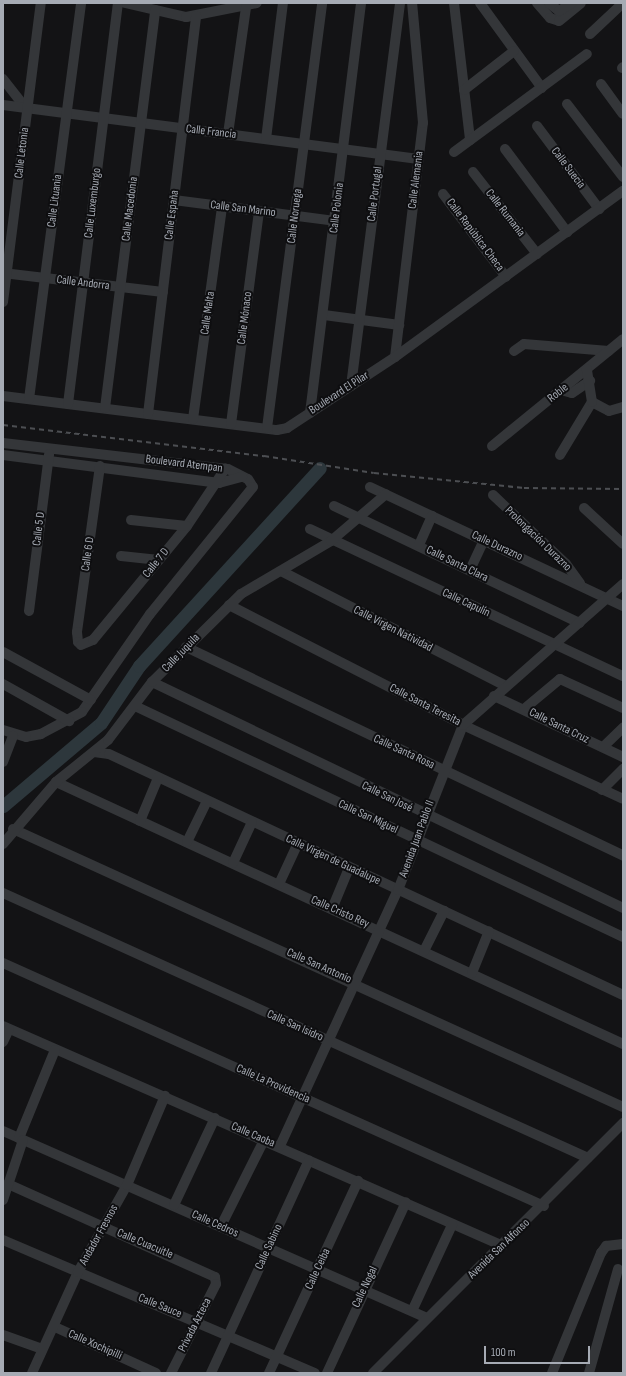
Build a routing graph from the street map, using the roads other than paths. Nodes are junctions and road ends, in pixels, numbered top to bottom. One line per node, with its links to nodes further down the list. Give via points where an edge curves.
1 (41, 3): 31 (street, Calle Letonia)
2 (81, 3): 32 (street, Calle Lituania)
3 (118, 3): 34 (street, Calle Luxemburgo)
4 (124, 3): 19 (street)
5 (258, 3): 18 (street)
6 (283, 3): 39 (street)
7 (322, 3): 41 (street, Calle Noruega)
8 (361, 3): 42 (street, Calle Polonia)
9 (400, 3): 45 (street, Calle Portugal)
10 (412, 3): 46 (street, Calle Alemania, via 422,111)
11 (454, 3): 28 (street)
12 (480, 3): 23 (street)
13 (538, 3): 21 (street, via 550,18)
14 (549, 3): 21 (street)
15 (572, 3): 21 (street)
16 (581, 3): 21 (street)
17 (623, 3): 22 (street)
18 (246, 7): 20 (street); 38 (street)
19 (155, 10): 20 (street); 35 (street, Calle Macedonia)
20 (196, 16): 37 (street, Calle España)
21 (559, 16)
22 (590, 34)
23 (514, 51): 27 (street); 28 (street)
24 (587, 54): 27 (street)
25 (3, 79): 31 (street)
26 (601, 84): 33 (street)
27 (542, 88): 40 (street)
28 (464, 90): 40 (street)
29 (567, 104): 48 (street)
30 (3, 105): 31 (street, Calle Francia)
31 (27, 108): 32 (street, Calle Francia); 59 (street, Calle Letonia)
32 (67, 114): 34 (street, Calle Francia); 61 (street, Calle Lituania)
33 (623, 114)
34 (103, 118): 35 (street, Calle Francia); 62 (street, Calle Luxemburgo)
35 (141, 123): 37 (street, Calle Francia); 63 (street, Calle Macedonia)
36 (537, 126): 53 (street, Calle Suecia)
37 (183, 128): 38 (street, Calle Francia); 51 (street, Calle España)
38 (228, 134): 39 (street, Calle Francia)
39 (266, 139): 41 (street, Calle Francia)
40 (470, 140): 44 (street)
41 (304, 144): 42 (street, Calle Francia); 55 (street, Calle Noruega)
42 (344, 149): 45 (street, Calle Francia); 56 (street, Calle Polonia)
43 (505, 149): 57 (street)
44 (454, 152)
45 (380, 154): 46 (street, Calle Francia); 67 (street, Calle Portugal)
46 (419, 159): 68 (street, Calle Alemania)
47 (473, 172): 58 (street, Calle Rumania)
48 (623, 177)
49 (623, 191): 53 (street, Boulevard El Pilar)
50 (444, 194): 60 (street, Calle República Checa)
51 (174, 200): 52 (street, Calle San Marino); 64 (street, Calle España)
52 (222, 206): 54 (street, Calle San Marino); 85 (street, Calle Malta)
53 (599, 209): 57 (street, Boulevard El Pilar)
54 (259, 211): 55 (street, Calle San Marino); 86 (street, Calle Mónaco)
55 (294, 216): 56 (street, Calle San Marino); 87 (street, Calle Noruega)
56 (335, 221): 66 (street, Calle Polonia)
57 (567, 232): 58 (street, Boulevard El Pilar)
58 (538, 254): 60 (street, Boulevard El Pilar)
59 (5, 273): 61 (street, Calle Andorra); 65 (street, Calle Letonia)
60 (506, 277): 72 (street, Boulevard El Pilar)
61 (45, 278): 62 (street, Calle Andorra); 78 (street, Calle Lituania)
62 (83, 282): 63 (street, Calle Andorra); 80 (street, Calle Luxemburgo)
63 (120, 287): 64 (street, Calle Andorra); 82 (street, Calle Macedonia)
64 (163, 292): 84 (street, Calle España)
65 (3, 302)
66 (324, 315): 67 (street); 83 (street, Calle Polonia)
67 (359, 320): 68 (street); 75 (street, Calle Portugal)
68 (399, 325): 72 (street, Calle Alemania)
69 (622, 343): 71 (street, Roble)
70 (514, 351): 71 (street, via 524,344)
71 (609, 351): 73 (street, Roble)
72 (395, 357): 75 (street, Boulevard El Pilar)
73 (587, 369): 74 (street); 76 (street, Roble)
74 (590, 381): 76 (street, via 572,393); 79 (street)
75 (351, 386): 83 (street, Boulevard El Pilar)
76 (561, 390): 89 (street, Roble)
77 (3, 396): 78 (street, Boulevard El Pilar)
78 (29, 399): 80 (street, Boulevard El Pilar)
79 (592, 402): 81 (street, via 609,411); 92 (street)
80 (68, 404): 82 (street, Boulevard El Pilar)
81 (623, 407)
82 (105, 408): 84 (street, Boulevard El Pilar)
83 (310, 412): 87 (street, Boulevard El Pilar, via 287,428)
84 (148, 414): 85 (street, Boulevard El Pilar)
85 (193, 419): 86 (street, Boulevard El Pilar)
86 (231, 424): 87 (street, Boulevard El Pilar)
87 (267, 428)
88 (3, 443): 90 (street, Boulevard Atempan)
89 (492, 446)
90 (50, 448): 93 (street, Calle 5 D); 95 (street, Boulevard Atempan)
91 (3, 454): 93 (street, Boulevard Atempan)
92 (560, 455)
93 (48, 460): 94 (street, Boulevard Atempan); 121 (street, Calle 5 D)
94 (100, 466): 97 (street, Boulevard Atempan); 123 (street, Calle 6 D)
95 (225, 469): 96 (street, Boulevard Atempan); 97 (street, Calle 7 D)
96 (242, 477): 97 (street, Boulevard Atempan); 132 (street, via 252,482 249,496 150,614)
97 (219, 483): 106 (street, Calle 7 D)
98 (370, 487): 99 (street, Calle Durazno)
99 (386, 494): 103 (street, Calle Durazno); 104 (street, Calle Juquila)
100 (493, 496): 116 (street, Prolongación Durazno, via 566,564)
101 (334, 506): 104 (street, Calle Santa Clara)
102 (584, 508): 110 (street)
103 (432, 516): 108 (street, Calle Durazno); 111 (street)
104 (356, 517): 109 (street, Calle Juquila); 111 (street, Calle Santa Clara)
105 (131, 520): 106 (street)
106 (187, 526): 113 (street, Calle 7 D)
107 (310, 529): 109 (street, Calle Capulín)
108 (484, 540): 114 (street); 116 (street, Calle Durazno)
109 (331, 541): 115 (street, Calle Juquila); 124 (street, Calle Capulín)
110 (623, 544)
111 (419, 545): 114 (street, Calle Santa Clara)
112 (120, 556): 113 (street)
113 (159, 560): 123 (street, Calle 7 D, via 93,640 86,645)
114 (470, 570): 122 (street, Calle Santa Clara)
115 (281, 571): 119 (street, Calle Juquila, via 241,594); 130 (street, Calle Virgen Natividad)
116 (580, 584): 118 (street, Calle Durazno)
117 (623, 584): 118 (street, Avenida Juan Pablo II)
118 (608, 599): 120 (street, Calle Durazno); 122 (street, Avenida Juan Pablo II)
119 (228, 606): 125 (street, Calle Juquila); 137 (street, Calle Santa Teresita)
120 (623, 606)
121 (28, 611)
122 (579, 623): 124 (street, Avenida Juan Pablo II)
123 (78, 642)
124 (554, 644): 127 (street, Calle Capulín); 130 (street, Avenida Juan Pablo II)
125 (186, 647): 128 (street, Calle Juquila); 148 (street, Calle Santa Rosa)
126 (3, 652): 132 (street)
127 (623, 676)
128 (152, 682): 133 (street, Calle Juquila); 154 (street, Calle San José)
129 (3, 684): 136 (street)
130 (506, 686): 131 (street, Avenida Juan Pablo II)
131 (494, 696): 135 (street, Calle Santa Cruz); 137 (street, Avenida Juan Pablo II)
132 (91, 700): 136 (street)
133 (134, 706): 141 (street, Calle Juquila); 158 (street, Calle San Miguel)
134 (623, 708): 135 (street, via 560,679)
135 (524, 709): 142 (street, Calle Santa Cruz)
136 (69, 721): 140 (street, via 41,734)
137 (463, 725): 148 (street, Avenida Juan Pablo II); 151 (street, Calle Santa Teresita)
138 (623, 728): 142 (street)
139 (3, 730): 140 (street)
140 (13, 736): 146 (street)
141 (108, 740): 143 (street, Calle Juquila); 144 (street)
142 (603, 747): 145 (street, Calle Santa Cruz)
143 (94, 752): 144 (street, Calle Virgen de Guadalupe); 150 (street, Calle Juquila)
144 (109, 754): 149 (street, Calle Virgen de Guadalupe)
145 (623, 756)
146 (3, 762)
147 (623, 769): 151 (street)
148 (443, 770): 154 (street, Avenida Juan Pablo II); 162 (street, Calle Santa Rosa)
149 (158, 778): 153 (street, Calle Virgen de Guadalupe); 155 (street)
150 (56, 782): 155 (street, Calle Cristo Rey); 157 (street, Calle Juquila)
151 (602, 790): 152 (street, Calle Santa Teresita)
152 (623, 800)
153 (207, 801): 156 (street, Calle Virgen de Guadalupe); 159 (street)
154 (425, 815): 158 (street, Avenida Juan Pablo II); 168 (street, Calle San José)
155 (140, 821): 159 (street, Calle Cristo Rey)
156 (252, 822): 160 (street, Calle Virgen de Guadalupe); 163 (street)
157 (13, 829): 161 (street, Calle Juquila); 177 (street, Calle San Antonio)
158 (416, 840): 166 (street, Avenida Juan Pablo II); 173 (street, Calle San Miguel)
159 (187, 842): 163 (street, Calle Cristo Rey)
160 (298, 843): 164 (street, Calle Virgen de Guadalupe); 165 (street)
161 (3, 844)
162 (623, 855)
163 (233, 864): 165 (street, Calle Cristo Rey)
164 (349, 868): 166 (street, Calle Virgen de Guadalupe); 169 (street)
165 (279, 884): 169 (street, Calle Cristo Rey)
166 (398, 890): 170 (street, Calle Virgen de Guadalupe); 171 (street, Avenida Juan Pablo II)
167 (3, 893): 180 (street, Calle San Isidro)
168 (623, 908)
169 (332, 909): 171 (street, Calle Cristo Rey)
170 (444, 910): 172 (street, Calle Virgen de Guadalupe); 174 (street)
171 (380, 930): 174 (street, Calle Cristo Rey); 177 (street, Avenida Juan Pablo II)
172 (489, 931): 176 (street); 178 (street, Calle Virgen de Guadalupe)
173 (623, 937)
174 (424, 951): 176 (street, Calle Cristo Rey)
175 (3, 963): 185 (street, Calle La Providencia)
176 (472, 973): 182 (street, Calle Cristo Rey)
177 (354, 982): 180 (street, Avenida Juan Pablo II); 186 (street, Calle San Antonio)
178 (623, 995)
179 (6, 1028): 181 (street); 183 (street, Calle Caoba)
180 (330, 1041): 185 (street, Avenida Juan Pablo II); 193 (street, Calle San Isidro)
181 (3, 1042)
182 (623, 1044)
183 (55, 1050): 184 (street, Calle Caoba); 190 (street)
184 (165, 1096): 187 (street, Calle Caoba); 197 (street, Andador Fresnos)
185 (303, 1098): 192 (street, Avenida Juan Pablo II); 201 (street, Calle La Providencia)
186 (623, 1107)
187 (215, 1118): 191 (street, Calle Caoba); 200 (street)
188 (623, 1123): 193 (street, Avenida San Alfonso)
189 (3, 1131): 190 (street, Calle Cedros)
190 (21, 1139): 196 (street); 197 (street, Calle Cedros)
191 (264, 1140): 192 (street, Calle Caoba); 203 (street)
192 (280, 1146): 194 (street, Calle Caoba)
193 (588, 1158): 201 (street, Avenida San Alfonso)
194 (309, 1160): 195 (street, Calle Caoba); 208 (street, Calle Sabino)
195 (358, 1181): 199 (street, Calle Caoba); 209 (street, Calle Ceiba)
196 (8, 1184): 198 (street); 204 (street, Calle Cuacuitle)
197 (127, 1185): 200 (street, Calle Cedros); 204 (street, Andador Fresnos)
198 (3, 1200)
199 (406, 1202): 202 (street, Calle Caoba); 213 (street, Calle Nogal)
200 (174, 1205): 203 (street, Calle Cedros)
201 (544, 1206): 207 (street, Avenida San Alfonso)
202 (452, 1225): 207 (street, Calle Caoba); 214 (street)
203 (221, 1226): 208 (street, Calle Cedros)
204 (105, 1227): 211 (street, Andador Fresnos); 212 (street, Calle Cuacuitle)
205 (3, 1240): 211 (street, Calle Sauce)
206 (623, 1244): 230 (street, via 606,1246)
207 (503, 1246): 215 (street, Avenida San Alfonso)
208 (268, 1248): 209 (street, Calle Cedros); 218 (street, Calle Sabino)
209 (318, 1269): 213 (street, Calle Cedros); 221 (street, Calle Ceiba)
210 (618, 1269): 231 (street)
211 (78, 1272): 216 (street, Calle Sauce); 217 (street, Andador Fresnos)
212 (215, 1277): 216 (street, Privada Azteca, via 216,1284)
213 (364, 1288): 214 (street, Calle Cedros); 228 (street, Calle Nogal)
214 (414, 1309): 215 (street, Calle Cedros)
215 (428, 1318): 229 (street, Avenida San Alfonso)
216 (198, 1322): 218 (street, Calle Sauce); 224 (street, Privada Azteca)
217 (54, 1327): 220 (street, Andador Fresnos); 223 (street, Calle Xochipilli)
218 (228, 1334): 221 (street, Calle Sauce); 225 (street, Calle Sabino)
219 (3, 1335): 220 (street)
220 (42, 1349): 222 (street, Andador Fresnos)
221 (277, 1356): 226 (street, Calle Ceiba); 227 (street, Calle Sauce)
222 (32, 1373)
223 (156, 1373)
224 (171, 1373)
225 (211, 1373)
226 (270, 1373)
227 (315, 1373)
228 (327, 1373)
229 (373, 1373)
230 (552, 1373)
231 (589, 1373)

